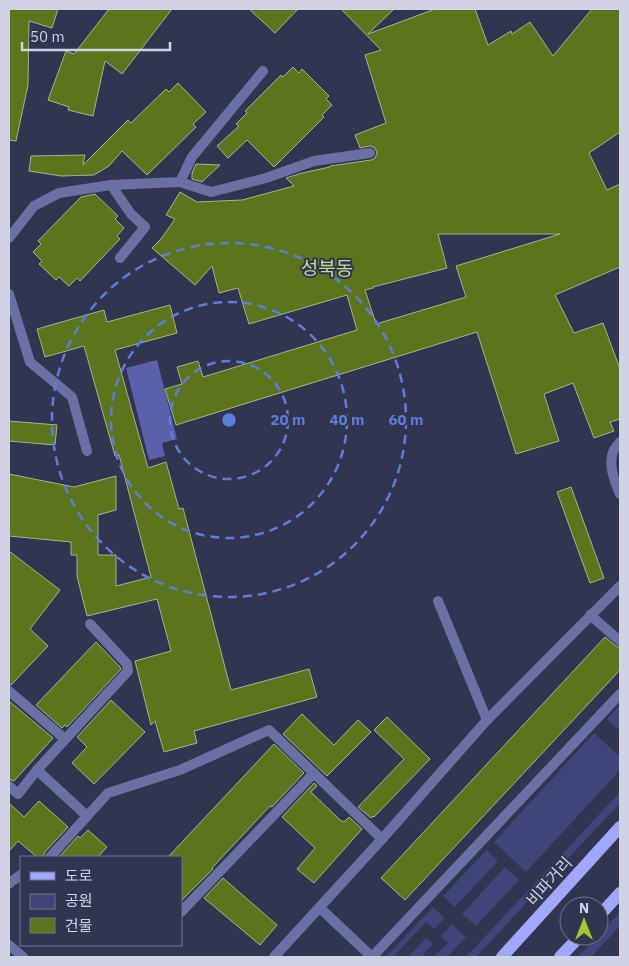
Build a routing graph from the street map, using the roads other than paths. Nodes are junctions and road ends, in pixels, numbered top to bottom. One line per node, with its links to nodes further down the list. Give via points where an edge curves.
1 (263, 71): 3 (street, via 192,157)
2 (370, 154): 3 (street, via 314,161 211,192)
3 (180, 182): 4 (street)
4 (111, 185): 5 (street, via 59,193 34,206); 6 (street, via 131,214 145,227)
5 (9, 238)
6 (120, 258)
7 (9, 294): 9 (street, via 30,362 72,397)
8 (620, 442): 10 (street, via 613,451 611,464)
9 (87, 451)
10 (620, 494)
11 (620, 586): 13 (street)
12 (438, 601): 18 (street)
13 (590, 615): 15 (street); 18 (street)
14 (90, 624): 19 (street, via 127,664 128,671)
15 (620, 641)
16 (9, 691): 19 (street)
17 (620, 694): 37 (street)
18 (487, 720): 25 (street)
19 (65, 739): 20 (street)
20 (37, 770): 22 (street, via 18,794); 23 (street)
21 (314, 773): 23 (street, via 269,730 180,770 108,793); 25 (street); 32 (street)
22 (9, 786)
23 (87, 816): 26 (street)
24 (620, 827): 38 (main road, 비파거리)
25 (382, 839): 31 (street)
26 (51, 856)
27 (20, 876): 28 (street)
28 (9, 884)
29 (620, 893): 30 (main road)
30 (609, 905)
31 (320, 908): 36 (street); 37 (street)
32 (182, 911)
33 (9, 945): 35 (street)
34 (570, 946): 39 (main road)
35 (23, 957)
36 (274, 957)
37 (372, 957)
38 (502, 957)
39 (560, 957)

